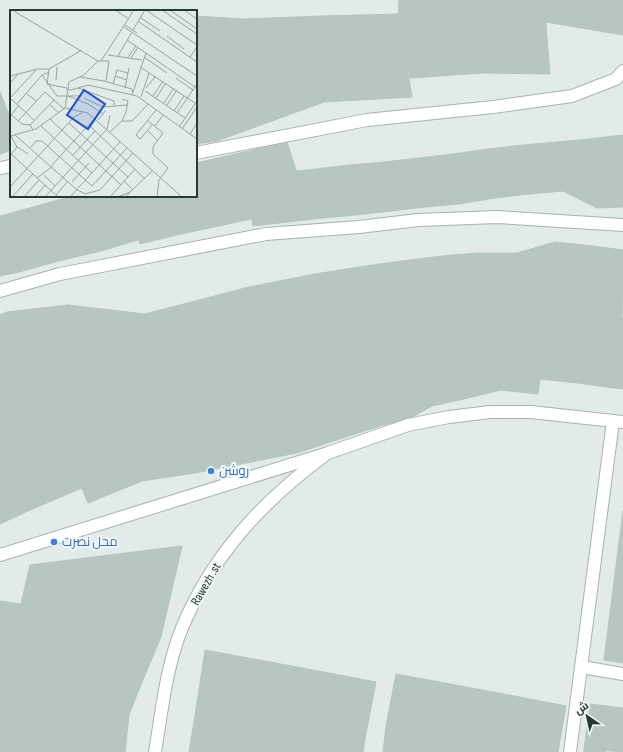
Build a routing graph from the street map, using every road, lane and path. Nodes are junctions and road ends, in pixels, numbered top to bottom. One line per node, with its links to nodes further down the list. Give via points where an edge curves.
1 (623, 71): 2 (street, via 616,79 572,96 368,120)
2 (197, 153)
3 (10, 166): 4 (street)
4 (0, 168)
5 (623, 225): 6 (street, via 498,217 418,220 266,234 60,274)
6 (0, 291)
7 (618, 421): 8 (street, via 531,412 490,412 408,425); 10 (street)
8 (326, 454): 9 (street); 12 (street, Rawezh .st, via 295,477 241,531 199,594 182,628 169,669)
9 (0, 555)
10 (582, 667): 11 (street); 13 (street)
11 (623, 674)
12 (155, 752)
13 (570, 752)

